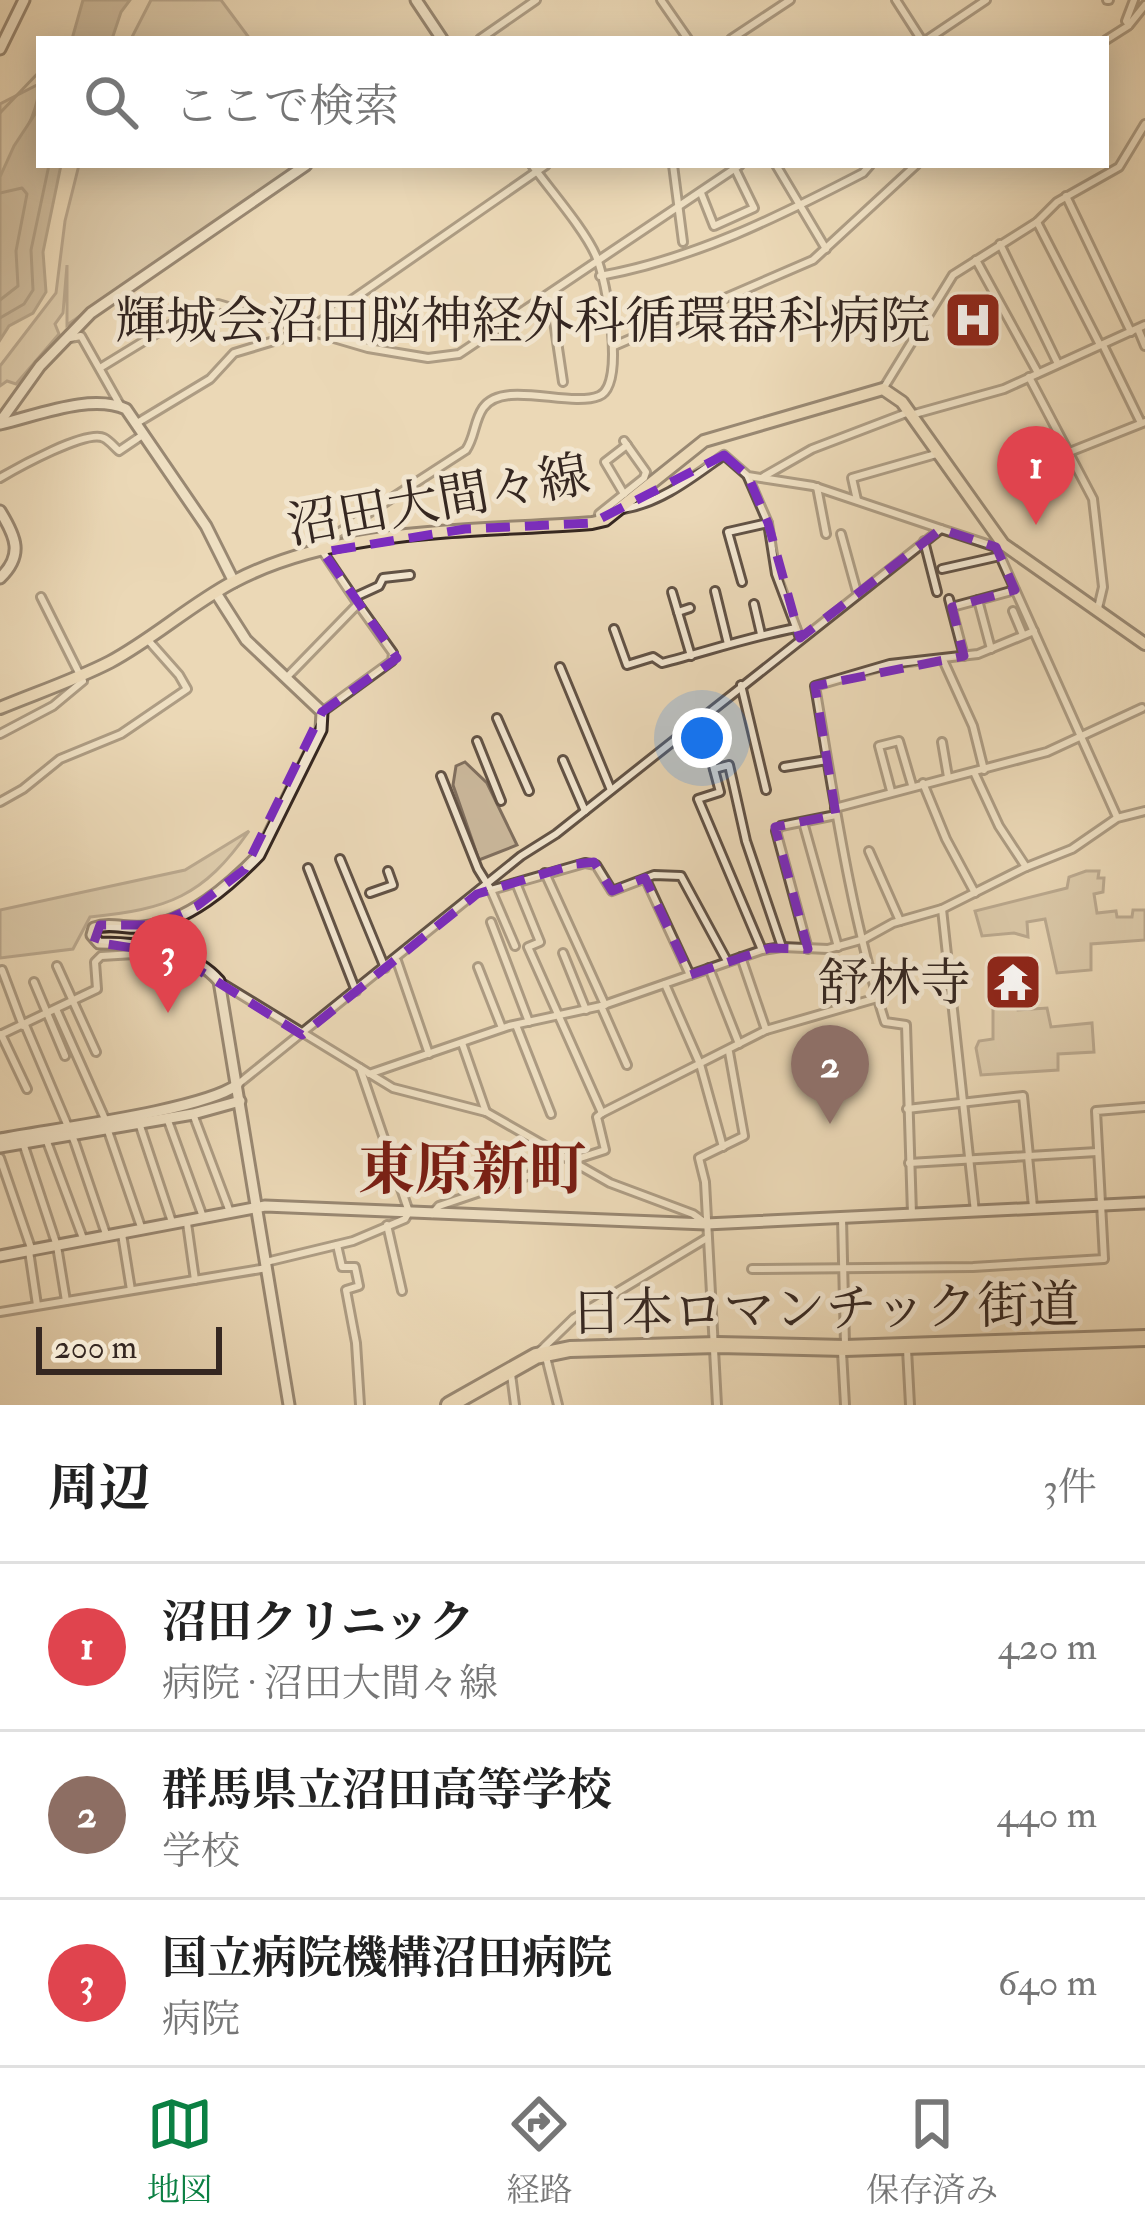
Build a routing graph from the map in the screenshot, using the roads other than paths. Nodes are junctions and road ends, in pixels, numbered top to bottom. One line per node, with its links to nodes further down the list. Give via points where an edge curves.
1 (24, 0): 18 (street)
2 (416, 0): 11 (street)
3 (536, 0): 12 (street)
4 (661, 0): 13 (street)
5 (790, 0): 14 (street)
6 (896, 0): 15 (street)
7 (986, 0): 16 (street)
8 (1134, 0): 10 (street)
9 (1145, 5): 10 (street)
10 (1129, 25): 17 (street)
11 (440, 36)
12 (484, 36)
13 (686, 36)
14 (735, 36)
15 (922, 36)
16 (929, 36)
17 (1109, 38)
18 (0, 49)
19 (1145, 124): 29 (street, via 1119,167)
20 (302, 168): 42 (street)
21 (534, 168): 37 (street); 41 (street)
22 (673, 168): 31 (street)
23 (737, 168): 28 (street)
24 (738, 168): 28 (street, via 754,208 714,226)
25 (778, 168): 30 (street)
26 (867, 168): 30 (street)
27 (913, 168): 35 (street)
28 (701, 192): 31 (street)
29 (1066, 196): 32 (street); 40 (street)
30 (800, 206): 35 (street); 38 (street, via 669,262)
31 (679, 207): 33 (street); 37 (street)
32 (1037, 222): 34 (street); 43 (street)
33 (683, 242)
34 (1000, 244): 36 (street); 46 (street)
35 (826, 249): 44 (street)
36 (975, 259): 48 (street); 51 (street, via 953,275)
37 (598, 262): 38 (street); 39 (street)
38 (600, 276): 44 (street)
39 (550, 293): 41 (street, via 471,349 444,357); 50 (street)
40 (1138, 328): 43 (street); 45 (street)
41 (307, 331): 47 (street, via 223,304 204,306); 55 (street, via 233,353 209,379)
42 (61, 340): 47 (street, via 79,334); 54 (street)
43 (1101, 345): 46 (street); 56 (street)
44 (614, 346): 75 (street, via 608,390 488,403 466,450 353,521)
45 (1145, 346)
46 (1058, 364): 48 (street)
47 (100, 368): 52 (street)
48 (1038, 373): 49 (street)
49 (1028, 377): 53 (street); 58 (street)
50 (563, 382)
51 (883, 389): 53 (main road); 66 (main road, 沼田大間々線, via 704,441)
52 (120, 405): 54 (street); 55 (street)
53 (910, 414): 59 (main road); 61 (street, via 812,449)
54 (2, 419)
55 (137, 423): 57 (street)
56 (1143, 423): 58 (street)
57 (144, 434): 62 (street, via 119,451 94,436); 79 (street)
58 (1067, 453): 93 (street, via 1097,513)
59 (936, 454): 65 (street, via 852,478); 74 (main road)
60 (748, 476): 61 (street); 66 (street, via 724,455 657,498); 69 (street)
61 (763, 477): 63 (street)
62 (0, 478)
63 (818, 487): 65 (street); 71 (street)
64 (625, 494): 64 (street, via 646,472 626,443 605,462); 68 (street)
65 (857, 500): 70 (street)
66 (619, 508): 68 (main road, 沼田大間々線)
67 (0, 512): 78 (street, via 17,550)
68 (600, 521): 75 (main road, 沼田大間々線, via 465,529)
69 (768, 523): 80 (street, via 728,532); 95 (street)
70 (940, 529): 73 (street); 74 (street)
71 (826, 534)
72 (841, 534): 84 (street)
73 (924, 541): 84 (street); 85 (street)
74 (999, 549): 76 (street); 81 (street); 93 (main road)
75 (321, 552): 79 (main road, 沼田大間々線); 89 (street)
76 (942, 569)
77 (410, 575): 89 (street, via 383,578)
78 (0, 578)
79 (234, 582): 86 (main road, 沼田大間々線)
80 (742, 582)
81 (1015, 590): 88 (street); 97 (street)
82 (715, 591): 102 (street)
83 (672, 592): 94 (street)
84 (857, 592): 101 (street)
85 (937, 592)
86 (216, 593): 100 (main road, 沼田大間々線); 110 (street, via 246,640)
87 (41, 597): 109 (street)
88 (978, 600): 104 (street); 106 (street, via 951,603)
89 (356, 601): 110 (street); 114 (street, via 392,662)
90 (754, 604): 98 (street)
91 (690, 608): 94 (street)
92 (1013, 611): 99 (street)
93 (1097, 611): 103 (main road)
94 (678, 612): 105 (street)
95 (796, 628): 98 (street); 101 (street)
96 (614, 629): 105 (street, via 627,664)
97 (1034, 632): 99 (street); 118 (street)
98 (761, 634): 102 (street)
99 (1023, 636): 104 (street)
100 (146, 638): 109 (main road, 沼田大間々線); 136 (street, via 187,689)
101 (800, 638): 111 (street)
102 (728, 644): 105 (street)
103 (1145, 644)
104 (991, 649): 106 (street)
105 (692, 656)
106 (964, 656): 107 (street)
107 (943, 660): 122 (street, via 890,664 815,686); 125 (street)
108 (560, 667): 131 (street)
109 (80, 674): 112 (main road, 沼田大間々線); 117 (street, via 83,680 53,706)
110 (286, 678): 114 (street)
111 (740, 685): 116 (street); 132 (street)
112 (0, 708)
113 (1142, 708): 118 (street)
114 (322, 712): 162 (street, via 304,765 245,868 216,895 155,925 100,925 92,935 99,943)
115 (497, 718): 133 (street)
116 (700, 718): 124 (street); 131 (street)
117 (0, 734)
118 (1080, 739): 125 (street); 140 (street)
119 (477, 741): 135 (street)
120 (941, 742): 128 (street)
121 (562, 760): 137 (street)
122 (827, 760): 123 (street); 138 (street)
123 (784, 767)
124 (714, 769): 158 (street, via 728,765); 161 (street, via 720,791 698,799)
125 (984, 770): 126 (street)
126 (974, 772): 128 (street); 144 (street)
127 (441, 776): 150 (street)
128 (948, 777): 129 (street)
129 (922, 782): 130 (street); 152 (street)
130 (912, 785): 134 (street); 134 (street, via 899,741 879,746)
131 (611, 790): 137 (street)
132 (766, 790)
133 (529, 791)
134 (891, 791): 138 (street)
135 (500, 801)
136 (0, 802)
137 (585, 811): 150 (street)
138 (836, 811): 141 (street); 156 (street)
139 (1145, 811): 140 (street)
140 (1117, 818): 144 (street)
141 (803, 822): 159 (street); 160 (street, via 776,831)
142 (869, 851): 154 (street)
143 (340, 859): 168 (street)
144 (1026, 867): 152 (street)
145 (308, 868): 176 (street)
146 (388, 871): 151 (street, via 393,885)
147 (545, 873): 148 (street, via 591,863 612,891); 149 (street); 179 (street)
148 (645, 878): 166 (street, via 681,876); 172 (street)
149 (516, 883): 150 (street); 183 (street, via 540,942 528,947)
150 (490, 887): 157 (street); 165 (street)
151 (370, 893)
152 (975, 893): 153 (street)
153 (942, 910): 154 (street); 204 (street)
154 (900, 920): 156 (street)
155 (491, 922): 184 (street)
156 (863, 939): 159 (street); 177 (street)
157 (515, 946)
158 (782, 947): 160 (street); 161 (street)
159 (838, 947): 160 (street)
160 (808, 949)
161 (761, 950): 164 (street)
162 (168, 952): 173 (street); 178 (street, via 101,956 97,989)
163 (563, 953): 181 (street)
164 (741, 957): 166 (street); 188 (street)
165 (396, 959): 168 (street); 195 (street)
166 (727, 962): 170 (street)
167 (57, 965): 178 (street)
168 (385, 968): 176 (street)
169 (478, 968): 187 (street)
170 (709, 968): 172 (street); 192 (street)
171 (2, 970): 186 (street)
172 (690, 975): 175 (street)
173 (219, 981): 190 (street); 201 (street)
174 (34, 982): 182 (street)
175 (665, 984): 179 (street); 197 (street)
176 (356, 991): 190 (street)
177 (877, 998): 188 (street); 206 (street, via 885,1022 906,1025)
178 (71, 1000): 180 (street); 193 (street)
179 (603, 1006): 181 (street); 198 (street)
180 (56, 1009): 182 (street); 212 (street)
181 (586, 1010): 183 (street)
182 (46, 1015): 186 (street); 196 (street)
183 (559, 1015): 184 (street); 208 (street)
184 (529, 1022): 185 (street)
185 (516, 1024): 187 (street); 210 (street)
186 (24, 1025): 189 (street); 214 (street)
187 (502, 1028): 191 (street)
188 (766, 1030): 192 (street)
189 (0, 1033): 202 (street)
190 (302, 1035): 199 (street); 201 (street)
191 (462, 1043): 195 (street); 207 (street)
192 (740, 1044): 194 (street)
193 (96, 1052)
194 (729, 1052): 197 (street); 218 (street, via 744,1136)
195 (428, 1054): 200 (street)
196 (65, 1056)
197 (700, 1064): 208 (street); 218 (street)
198 (627, 1065)
199 (360, 1068): 200 (street); 230 (street)
200 (369, 1074): 207 (street)
201 (236, 1085): 203 (street); 212 (street)
202 (26, 1089)
203 (240, 1101): 209 (street); 228 (street)
204 (964, 1102): 206 (street); 220 (street, via 1023,1096); 223 (street)
205 (1145, 1107): 219 (street, via 1096,1111)
206 (906, 1109): 224 (street)
207 (486, 1112): 222 (street)
208 (602, 1113): 222 (street, via 605,1150)
209 (193, 1114): 211 (street); 234 (street)
210 (551, 1114)
211 (167, 1118): 213 (street); 236 (street)
212 (106, 1123): 213 (street); 214 (street); 241 (street)
213 (139, 1123): 240 (street)
214 (70, 1130): 215 (street); 216 (street); 243 (street)
215 (46, 1139): 217 (street); 245 (street)
216 (0, 1143): 217 (street)
217 (23, 1143): 247 (street)
218 (723, 1148): 238 (street, via 699,1158)
219 (1097, 1152): 220 (street); 227 (street)
220 (1028, 1156): 223 (street); 229 (street)
221 (0, 1158): 248 (street)
222 (574, 1160): 238 (street)
223 (970, 1160): 224 (street); 231 (street)
224 (909, 1163): 233 (street)
225 (539, 1172): 232 (street)
226 (1145, 1203): 227 (street)
227 (1101, 1207): 229 (street); 251 (street, via 1104,1259)
228 (258, 1210): 230 (street); 234 (street); 250 (street)
229 (1034, 1210): 231 (street)
230 (409, 1212): 232 (street); 239 (street)
231 (975, 1212): 233 (street)
232 (432, 1214): 238 (street)
233 (912, 1214): 235 (street)
234 (232, 1216): 236 (street)
235 (842, 1218): 238 (street); 251 (street)
236 (204, 1220): 237 (street)
237 (188, 1223): 240 (street); 253 (street)
238 (706, 1224): 244 (street)
239 (387, 1225): 246 (street); 255 (street)
240 (173, 1226): 241 (street)
241 (142, 1231): 242 (street)
242 (122, 1234): 243 (street); 254 (street)
243 (107, 1237): 245 (street)
244 (707, 1238): 260 (street); 263 (street, via 561,1328)
245 (84, 1241): 247 (street)
246 (337, 1245): 250 (street); 267 (street, via 358,1286 346,1290)
247 (57, 1246): 248 (street); 256 (street)
248 (31, 1251): 249 (street); 257 (street)
249 (1, 1254)
250 (266, 1265): 253 (street); 266 (street)
251 (844, 1268): 252 (street); 262 (street)
252 (752, 1269)
253 (195, 1280): 254 (street)
254 (131, 1290): 256 (street)
255 (402, 1291)
256 (67, 1301): 257 (street)
257 (38, 1305): 258 (street)
258 (0, 1312)
259 (1145, 1338): 261 (highway, 日本ロマンチック街道)
260 (717, 1345): 262 (highway, 日本ロマンチック街道); 263 (highway, 日本ロマンチック街道); 272 (street)
261 (907, 1347): 262 (highway, 日本ロマンチック街道); 274 (street)
262 (843, 1348): 273 (street)
263 (541, 1355): 264 (highway, 日本ロマンチック街道); 271 (street)
264 (510, 1371): 265 (highway, 日本ロマンチック街道); 270 (street)
265 (481, 1386): 268 (highway, 日本ロマンチック街道); 269 (street)
266 (290, 1405)
267 (360, 1405)
268 (449, 1405)
269 (483, 1405)
270 (515, 1405)
271 (559, 1405)
272 (717, 1405)
273 (845, 1405)
274 (910, 1405)

